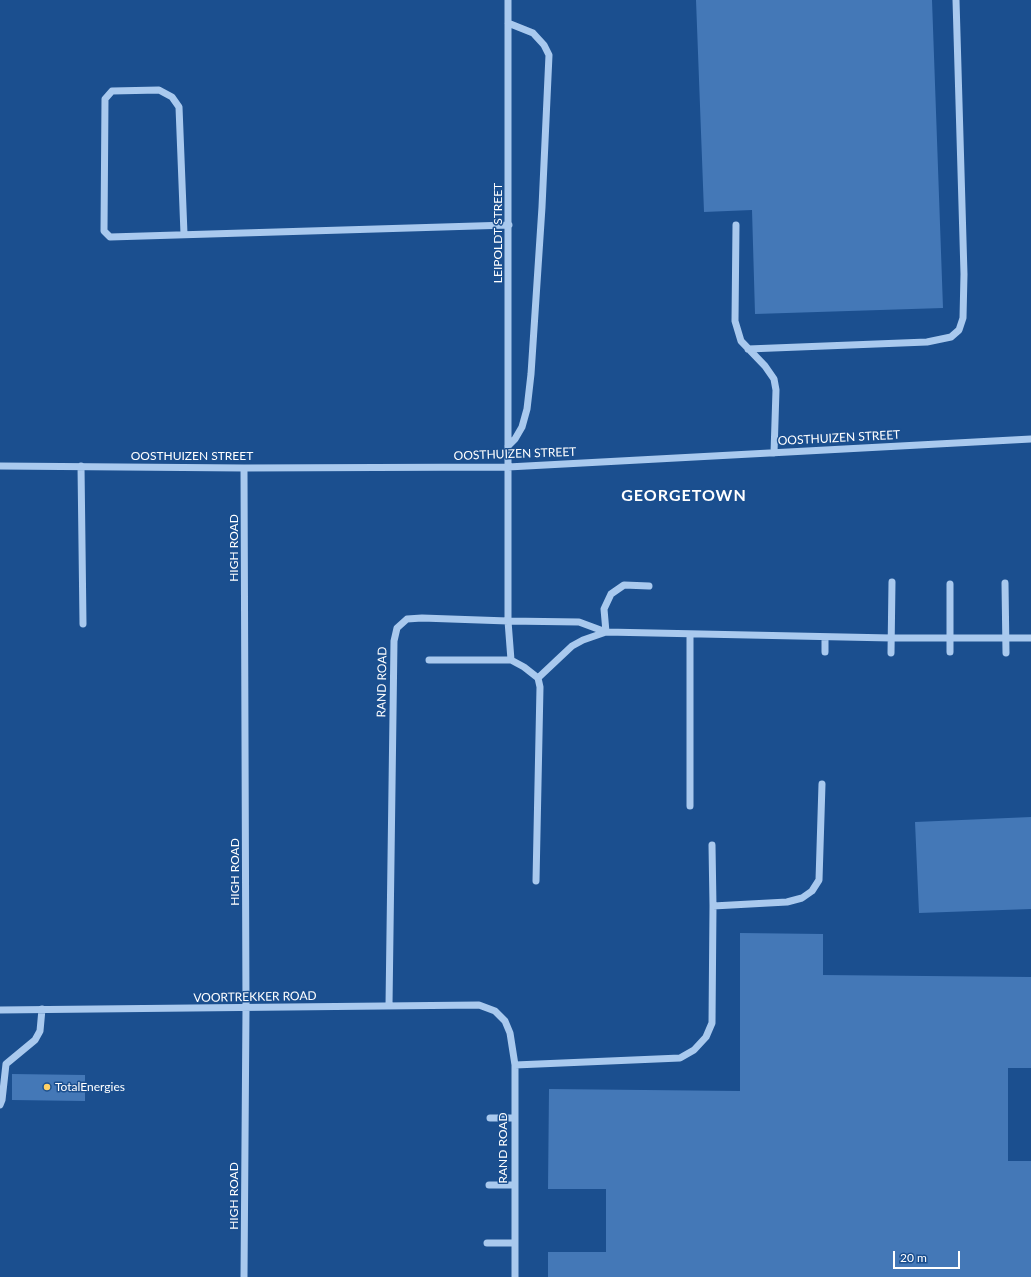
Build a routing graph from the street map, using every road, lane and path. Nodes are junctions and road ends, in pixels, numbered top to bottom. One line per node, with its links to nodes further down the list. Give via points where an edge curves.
1 (508, 0): 3 (street, LEIPOLDT STREET)
2 (956, 0): 7 (street, via 964,274 963,318 959,330 951,337 927,342)
3 (508, 23): 4 (street, LEIPOLDT STREET); 9 (street, via 533,32 544,44 549,55 531,374 527,410 522,427)
4 (509, 225): 6 (street); 9 (street, LEIPOLDT STREET)
5 (736, 225): 7 (street, via 735,321 741,341)
6 (184, 234): 6 (street, via 110,237 104,231 105,99 112,91 158,90 172,97 179,107)
7 (748, 348): 10 (street, via 774,379)
8 (1031, 439): 10 (street, OOSTHUIZEN STREET)
9 (508, 446): 13 (street, LEIPOLDT STREET)
10 (774, 453): 13 (street, OOSTHUIZEN STREET)
11 (0, 466): 12 (street, OOSTHUIZEN STREET)
12 (81, 466): 14 (street, OOSTHUIZEN STREET); 20 (street)
13 (508, 467): 14 (street, OOSTHUIZEN STREET); 19 (street)
14 (244, 468): 41 (street, HIGH ROAD)
15 (892, 582): 24 (street)
16 (1004, 583): 26 (street)
17 (950, 584): 25 (street)
18 (650, 586): 21 (street, via 624,586 611,594 604,609)
19 (508, 622): 21 (street, via 579,622); 33 (street); 40 (street, RAND ROAD, via 422,618 407,620 397,628 394,641)
20 (83, 624)
21 (606, 632): 22 (street); 34 (street, via 572,646)
22 (690, 634): 23 (street); 36 (street)
23 (825, 637): 24 (street); 28 (street)
24 (891, 638): 25 (street); 30 (street)
25 (950, 638): 26 (street); 29 (street)
26 (1006, 638): 27 (street); 31 (street)
27 (1031, 638)
28 (825, 652)
29 (950, 652)
30 (890, 653)
31 (1006, 653)
32 (429, 660): 33 (street)
33 (510, 660): 34 (street, via 524,666)
34 (538, 678): 38 (street, via 540,687)
35 (822, 784): 39 (street, via 819,880 812,891 802,898 787,902)
36 (690, 806)
37 (712, 845): 39 (street)
38 (536, 881)
39 (712, 906): 46 (street, via 712,1023 706,1037 694,1050 680,1058)
40 (389, 1005): 41 (street, VOORTREKKER ROAD); 44 (street, VOORTREKKER ROAD, via 480,1005 495,1011)
41 (246, 1008): 42 (street, VOORTREKKER ROAD); 54 (street, HIGH ROAD)
42 (42, 1009): 43 (street, VOORTREKKER ROAD); 45 (street, via 40,1030 35,1040)
43 (0, 1010)
44 (505, 1021): 46 (street, RAND ROAD, via 510,1033)
45 (3, 1064): 47 (street)
46 (514, 1065): 49 (street, RAND ROAD)
47 (0, 1105)
48 (490, 1118): 49 (street)
49 (514, 1118): 51 (street, RAND ROAD)
50 (489, 1185): 51 (street)
51 (514, 1185): 53 (street, RAND ROAD)
52 (487, 1243): 53 (street)
53 (515, 1243): 55 (street, RAND ROAD)
54 (244, 1277)
55 (515, 1277)

